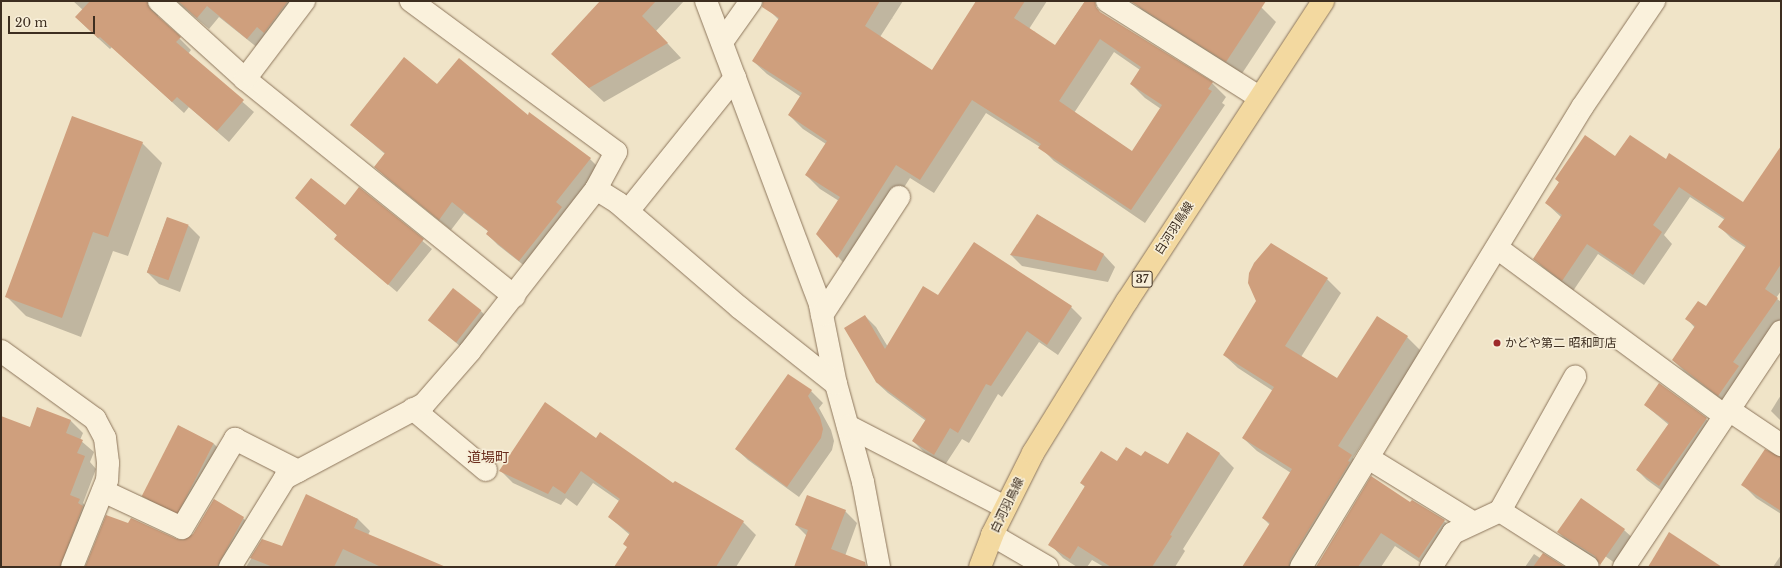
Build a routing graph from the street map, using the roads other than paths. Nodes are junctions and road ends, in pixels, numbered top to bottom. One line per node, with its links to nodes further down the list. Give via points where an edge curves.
1 (159, 1): 11 (street)
2 (304, 1): 11 (street)
3 (411, 1): 13 (street, via 616,152)
4 (706, 1): 9 (street)
5 (751, 1): 9 (street)
6 (1107, 1): 12 (street)
7 (1322, 1): 12 (main road, 白河羽鳥線 / 37)
8 (1654, 1): 16 (street, via 1583,106)
9 (722, 42): 10 (street)
10 (735, 78): 15 (street); 18 (street)
11 (245, 79): 17 (street)
12 (1259, 97): 31 (main road, 白河羽鳥線 / 37, via 1127,301 1041,440)
13 (596, 189): 15 (street); 17 (street)
14 (900, 197): 18 (street)
15 (628, 211): 22 (street, via 740,308)
16 (1497, 248): 24 (street); 27 (street)
17 (514, 296): 23 (street, via 424,404)
18 (822, 315): 22 (street)
19 (1781, 332): 24 (street)
20 (1, 351): 30 (street, via 95,419 105,438 108,463 107,480)
21 (1575, 377): 32 (street)
22 (836, 384): 25 (street)
23 (413, 409): 28 (street); 29 (street)
24 (1727, 413): 26 (street); 43 (street)
25 (848, 426): 31 (street); 37 (street, via 863,482)
26 (1781, 445)
27 (1368, 458): 33 (street); 40 (street)
28 (486, 470)
29 (298, 472): 30 (street, via 235,439 182,528); 36 (street, via 285,478)
30 (103, 491): 35 (street)
31 (1005, 507): 34 (main road, 白河羽鳥線 / 37)
32 (1500, 511): 33 (street); 42 (street)
33 (1472, 522): 41 (street, via 1453,533)
34 (992, 535): 38 (main road, 白河羽鳥線 / 37); 39 (street)
35 (72, 567)
36 (230, 567)
37 (879, 567)
38 (980, 567)
39 (1047, 567)
40 (1300, 567)
41 (1431, 567)
42 (1588, 567)
43 (1624, 567)

